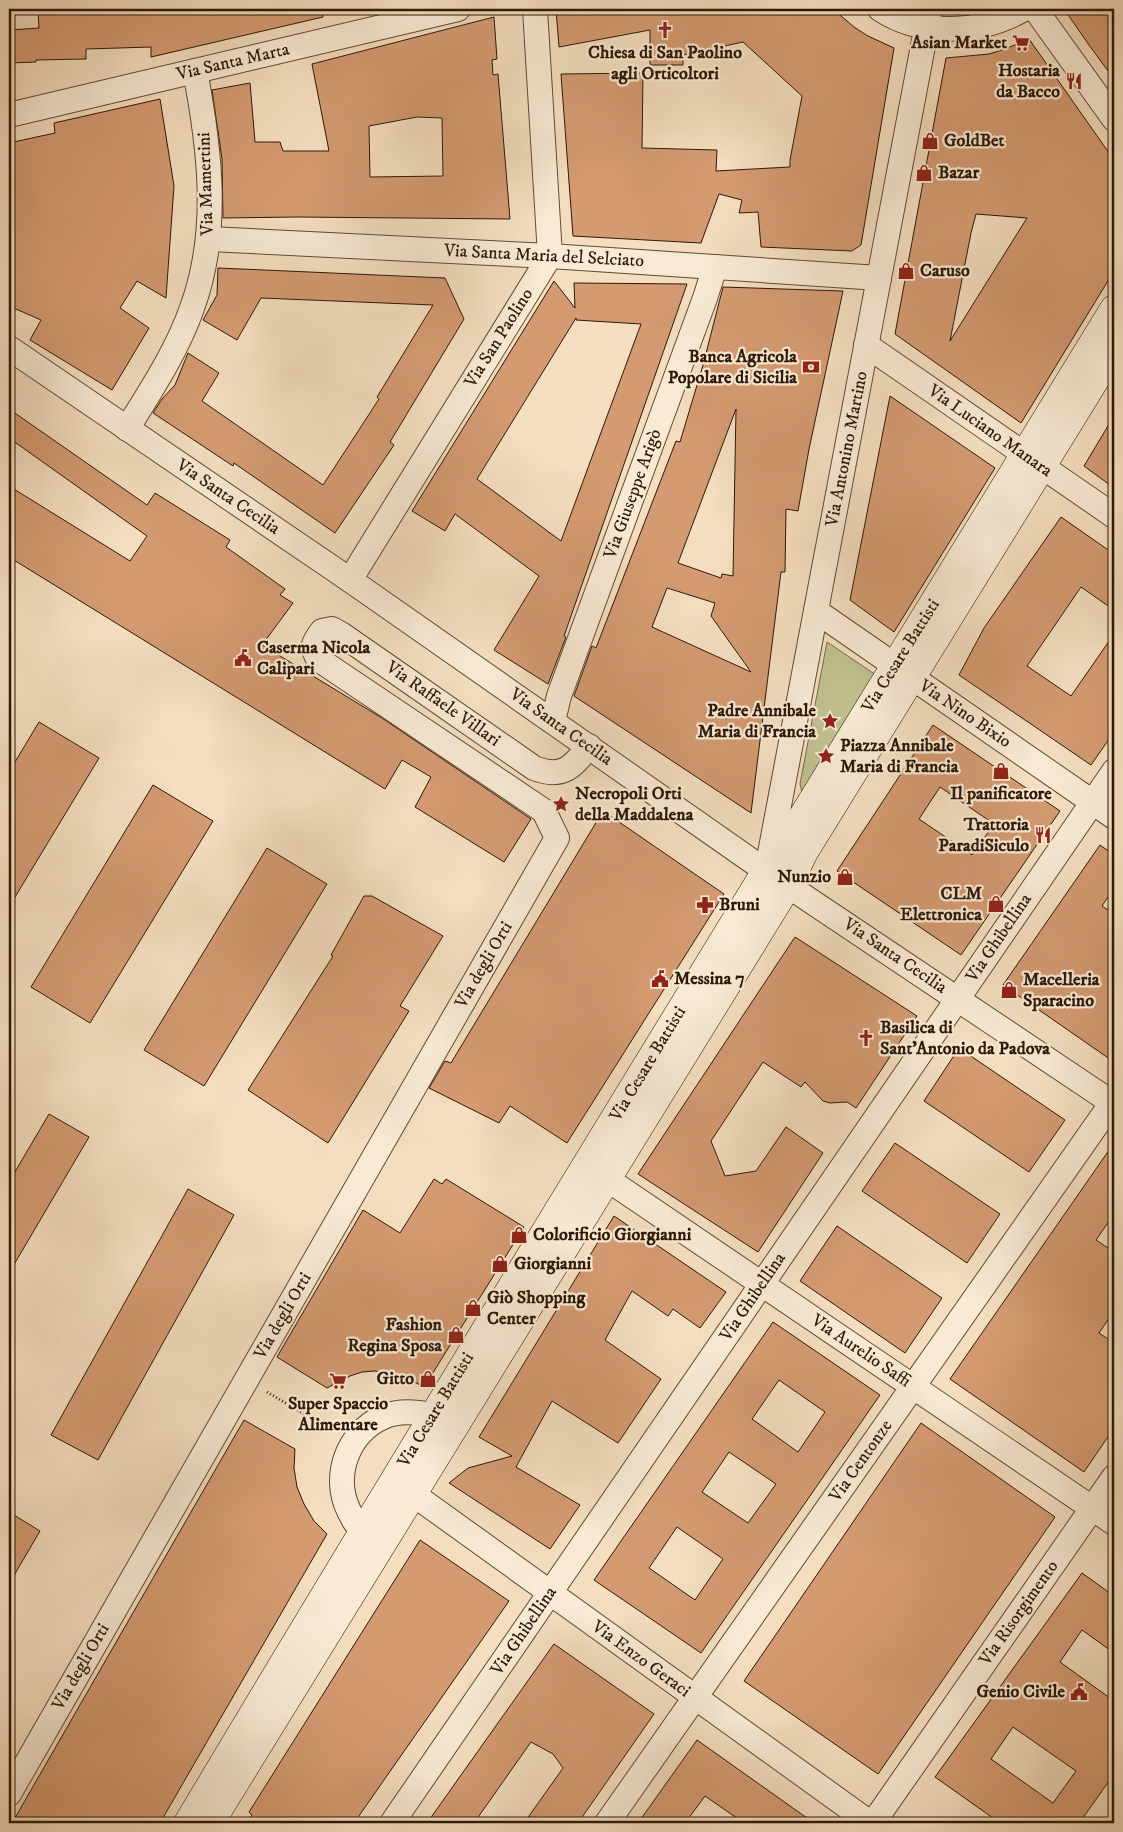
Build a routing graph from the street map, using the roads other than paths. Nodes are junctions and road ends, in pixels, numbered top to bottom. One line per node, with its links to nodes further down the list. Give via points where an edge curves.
1 (458, 9): 7 (street, Via Santa Marta)
2 (535, 9): 11 (street)
3 (880, 9): 6 (street, via 905,21)
4 (1024, 9): 6 (street, via 971,28 949,29)
5 (1036, 9): 9 (street)
6 (929, 18): 13 (street, Via Antonino Martino)
7 (195, 71): 8 (street, Via Santa Marta); 10 (street, Via Mamertini, via 207,147)
8 (9, 115)
9 (1114, 119)
10 (209, 239): 11 (street, Via Santa Maria del Selciato); 18 (street, Via Mamertini, via 202,278 180,337)
11 (550, 256): 12 (street, Via Santa Maria del Selciato); 21 (street, Via San Paolino)
12 (715, 267): 13 (street, Via Santa Maria del Selciato); 24 (street, Via Giuseppe Arigò)
13 (879, 278): 15 (street, Via Antonino Martino)
14 (1114, 309): 19 (main road, Via Cesare Battisti)
15 (866, 345): 19 (street, Via Luciano Manara); 22 (street, Via Antonino Martino)
16 (9, 348): 18 (street, Via Santa Cecilia)
17 (1114, 349): 19 (main road, Via Cesare Battisti)
18 (127, 429): 21 (street, Via Santa Cecilia)
19 (1033, 461): 20 (street, Via Luciano Manara); 23 (main road, Via Cesare Battisti)
20 (1114, 516)
21 (350, 580): 24 (street, Via Santa Cecilia)
22 (816, 612): 23 (street, Via Nino Bixio); 30 (street, Via Antonino Martino)
23 (904, 672): 27 (street, Via Nino Bixio); 30 (main road, Via Cesare Battisti, via 787,842)
24 (552, 721): 25 (street, Via Santa Cecilia)
25 (589, 746): 29 (street, Via Raffaele Villari, via 563,772 547,773 534,768 341,634 332,629 322,631 314,642 318,659 544,811); 30 (street, Via Santa Cecilia)
26 (1114, 771): 27 (street, Via Ghibellina)
27 (1093, 802): 28 (street, Via Nino Bixio); 31 (street, Via Ghibellina)
28 (1114, 817)
29 (557, 838): 44 (street, Via degli Orti)
30 (777, 878): 31 (street, Via Santa Cecilia); 33 (main road, Via Cesare Battisti); 36 (main road, Via Cesare Battisti)
31 (958, 999): 32 (street, Via Santa Cecilia); 34 (street, Via Ghibellina)
32 (1114, 1102): 35 (street, Via Centonze)
33 (607, 1179): 34 (street, Via Aurelio Saffi); 38 (main road, Via Cesare Battisti)
34 (762, 1284): 35 (street, Via Aurelio Saffi); 42 (street, Via Ghibellina)
35 (913, 1386): 39 (street, Via Aurelio Saffi); 43 (street, Via Centonze)
36 (433, 1415): 41 (main road, Via Cesare Battisti); 41 (street, via 398,1412 384,1416 364,1429 353,1442 346,1456 342,1488 344,1502)
37 (1114, 1477): 39 (street, Via Risorgimento)
38 (413, 1494): 42 (street, Via Enzo Geraci); 46 (main road, Via Cesare Battisti)
39 (1093, 1508): 40 (street, Via Aurelio Saffi); 49 (street, Via Risorgimento)
40 (1114, 1523)
41 (362, 1530): 45 (main road, Via Cesare Battisti)
42 (550, 1593): 43 (street, Via Enzo Geraci); 47 (street, Via Ghibellina)
43 (695, 1698): 48 (street, Via Centonze); 49 (street, Via Enzo Geraci)
44 (9, 1794)
45 (188, 1823)
46 (210, 1823)
47 (392, 1823)
48 (607, 1823)
49 (872, 1823)

